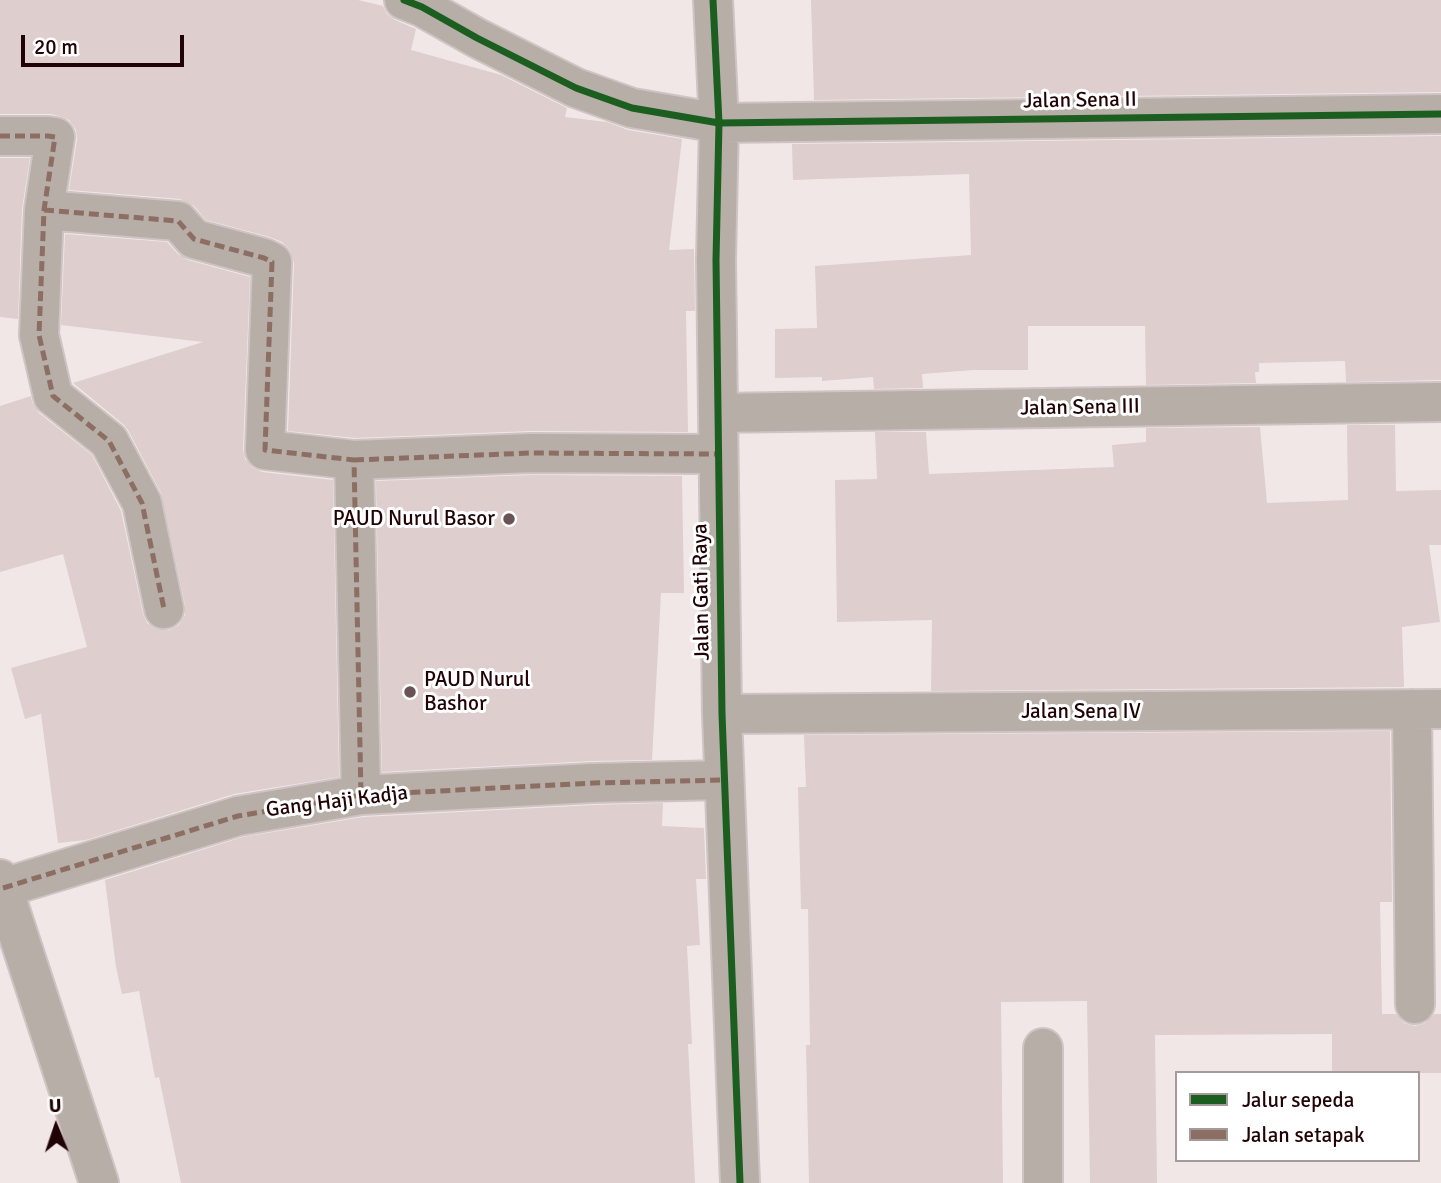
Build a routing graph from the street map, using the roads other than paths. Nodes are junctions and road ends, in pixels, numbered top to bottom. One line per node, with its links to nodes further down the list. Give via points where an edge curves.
1 (404, 0): 4 (street, Jalan Sena II, via 576,88 632,108)
2 (713, 0): 4 (street, Jalan Gati Raya)
3 (1441, 114): 4 (street, Jalan Sena II)
4 (719, 123): 8 (street, Jalan Gati Raya)
5 (0, 136): 6 (street, via 55,137)
6 (44, 210): 10 (street, via 178,222 194,239 272,262 265,450); 11 (street, via 39,335 53,397 108,442 142,503)
7 (1441, 402): 8 (street, Jalan Sena III)
8 (718, 413): 9 (street, Jalan Gati Raya)
9 (718, 454): 10 (street, via 531,453); 13 (street, Jalan Gati Raya)
10 (354, 460): 15 (street)
11 (164, 609)
12 (1426, 709): 13 (street, Jalan Sena IV); 17 (street)
13 (722, 714): 14 (street, Jalan Gati Raya)
14 (724, 780): 15 (street, Gang Haji Kadja); 20 (street, Jalan Gati Raya)
15 (361, 795): 16 (street, Gang Haji Kadja, via 238,816)
16 (1, 883): 19 (street)
17 (1415, 1004)
18 (1043, 1048): 21 (street)
19 (99, 1183)
20 (740, 1183)
21 (1043, 1183)

